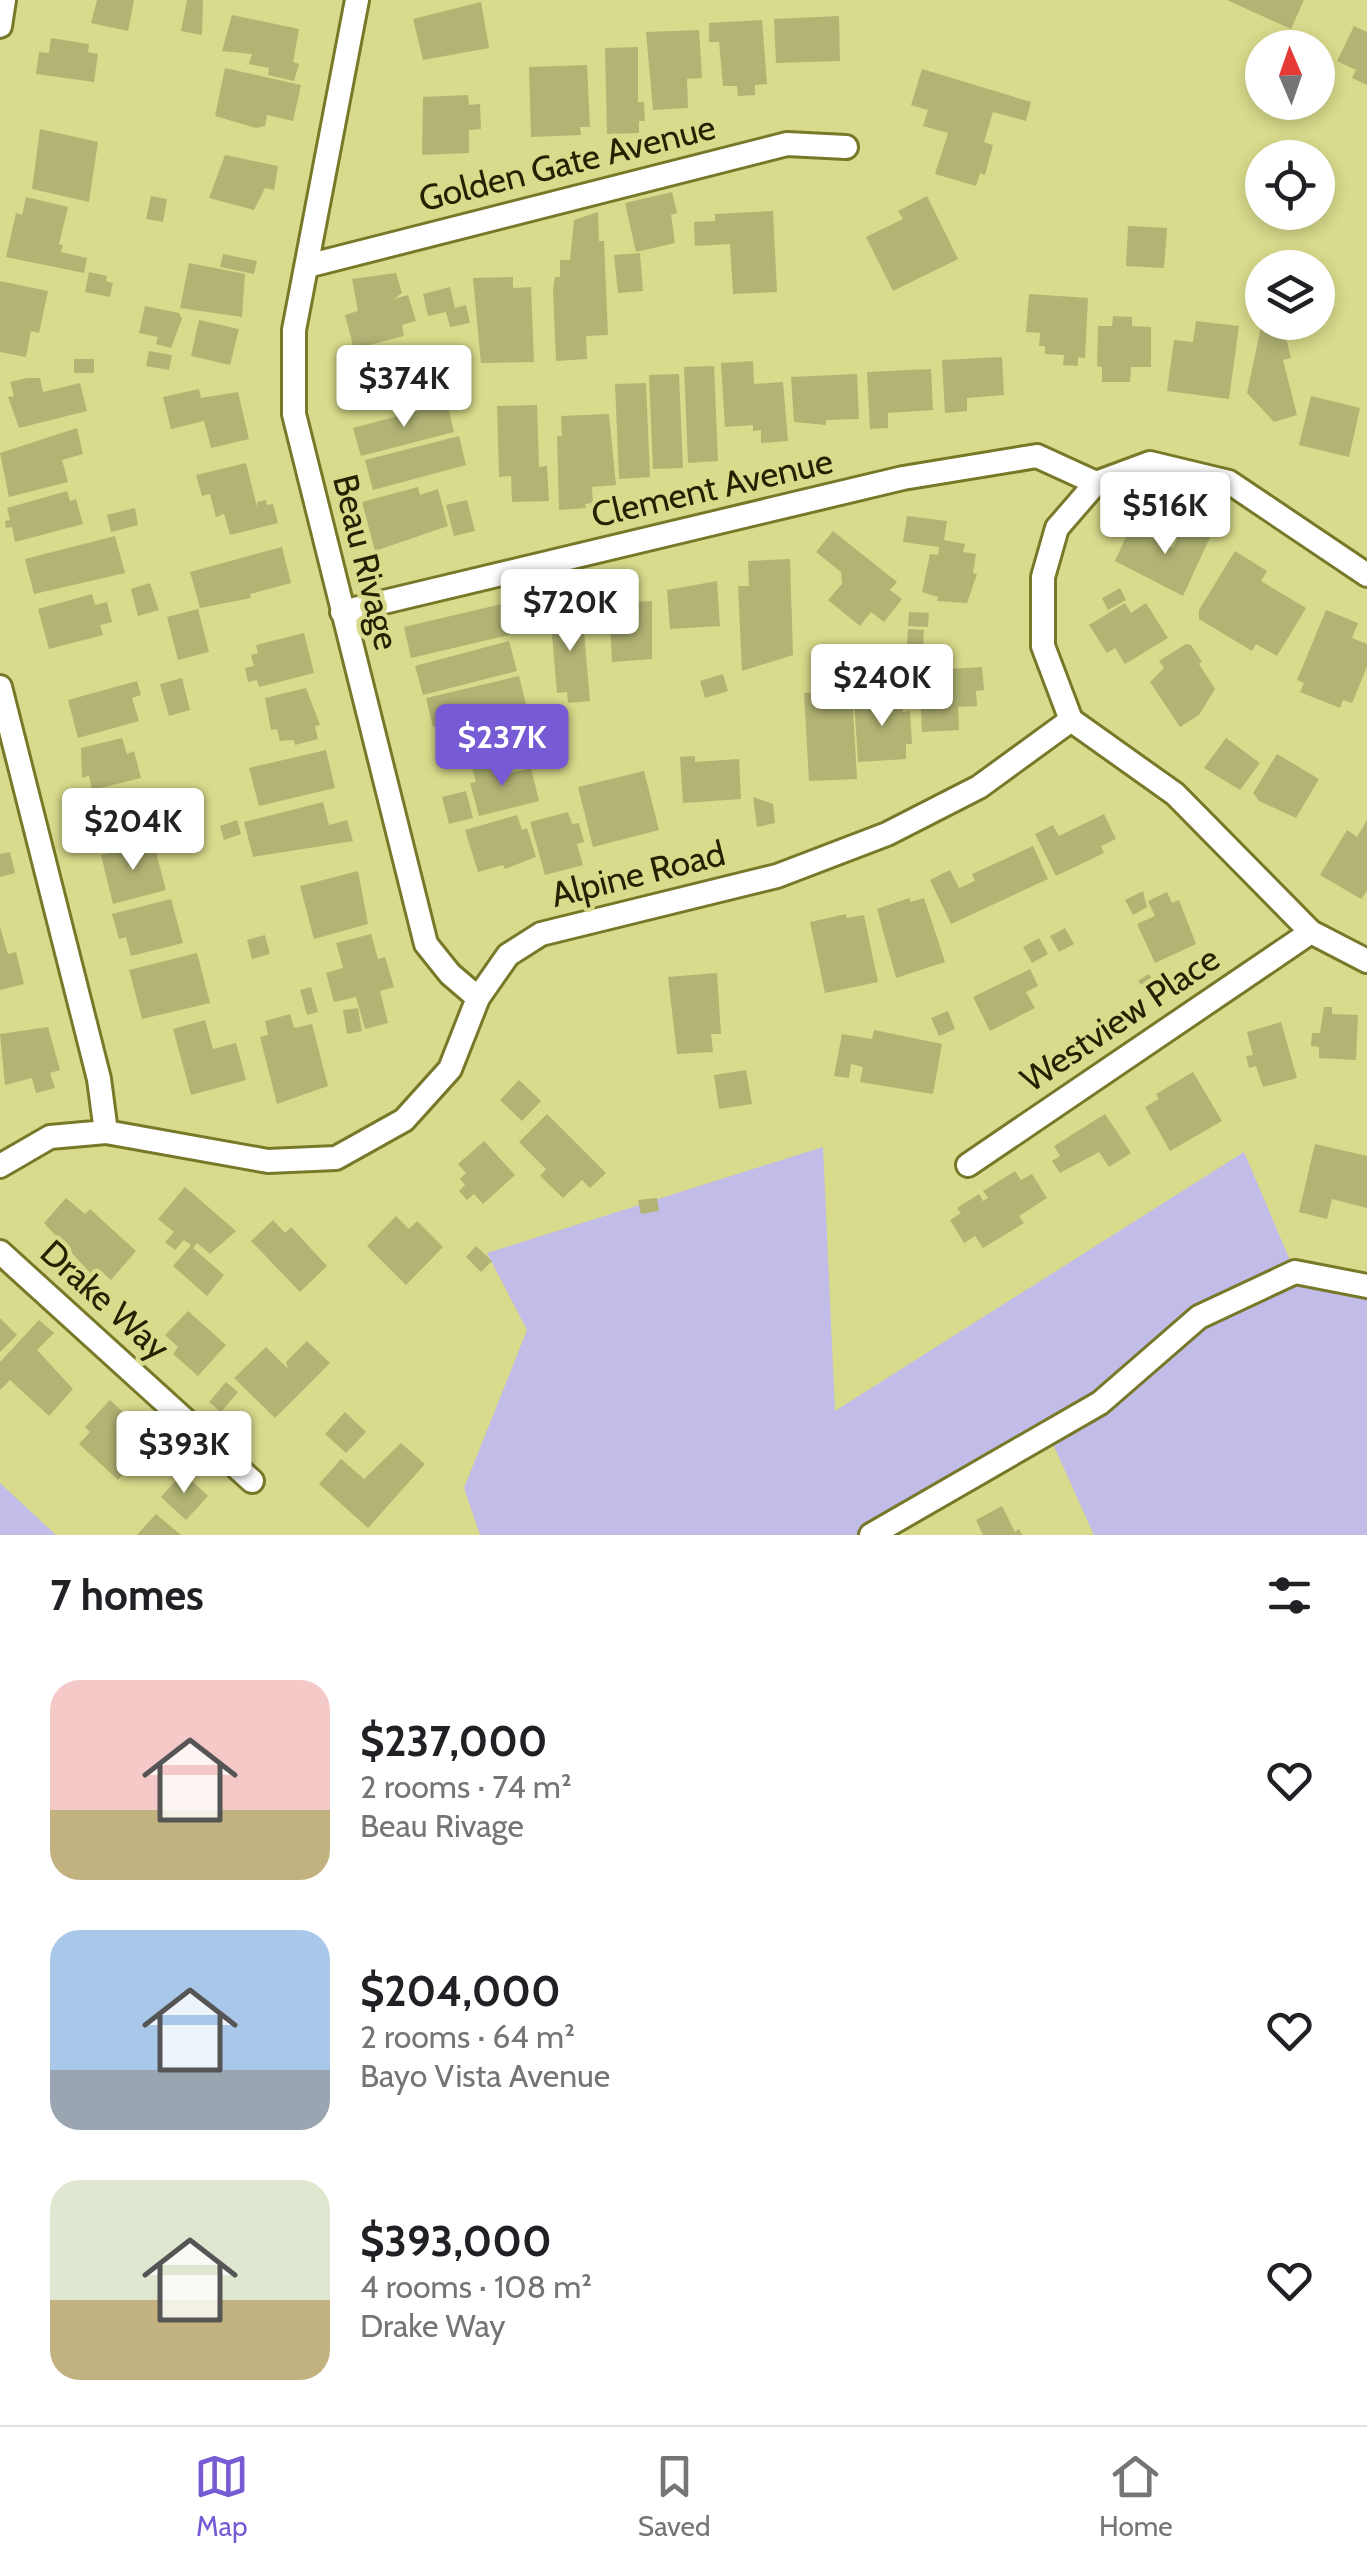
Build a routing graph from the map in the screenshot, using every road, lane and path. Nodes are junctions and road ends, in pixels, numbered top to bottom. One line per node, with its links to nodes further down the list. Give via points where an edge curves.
1 (4, 0): 3 (street)
2 (357, 0): 5 (street, Beau Rivage)
3 (0, 26)
4 (846, 147): 5 (street, Golden Gate Avenue, via 787,144)
5 (308, 266): 8 (street, Beau Rivage, via 294,330 294,414)
6 (1096, 483): 7 (street, via 1150,463 1229,482); 8 (street, Clement Avenue, via 1037,456 903,478); 10 (street, via 1057,528 1043,578 1044,646)
7 (1367, 575)
8 (342, 612): 13 (street, Beau Rivage, via 426,944)
9 (0, 687): 14 (street, via 99,1078)
10 (1071, 720): 11 (street, via 1176,794); 13 (street, Alpine Road, via 979,787 887,834 777,876 541,934 508,955)
11 (1311, 932): 12 (street); 15 (street, Westview Place)
12 (1367, 962)
13 (478, 998): 14 (street, Alpine Road, via 450,1069 404,1120 336,1158 268,1161)
14 (106, 1132): 16 (street, Alpine Road, via 50,1137)
15 (968, 1165)
16 (0, 1166)
17 (0, 1252): 19 (street, Drake Way)
18 (1367, 1286): 20 (street, via 1295,1272 1199,1317 1100,1403)
19 (252, 1481)
20 (871, 1535)

